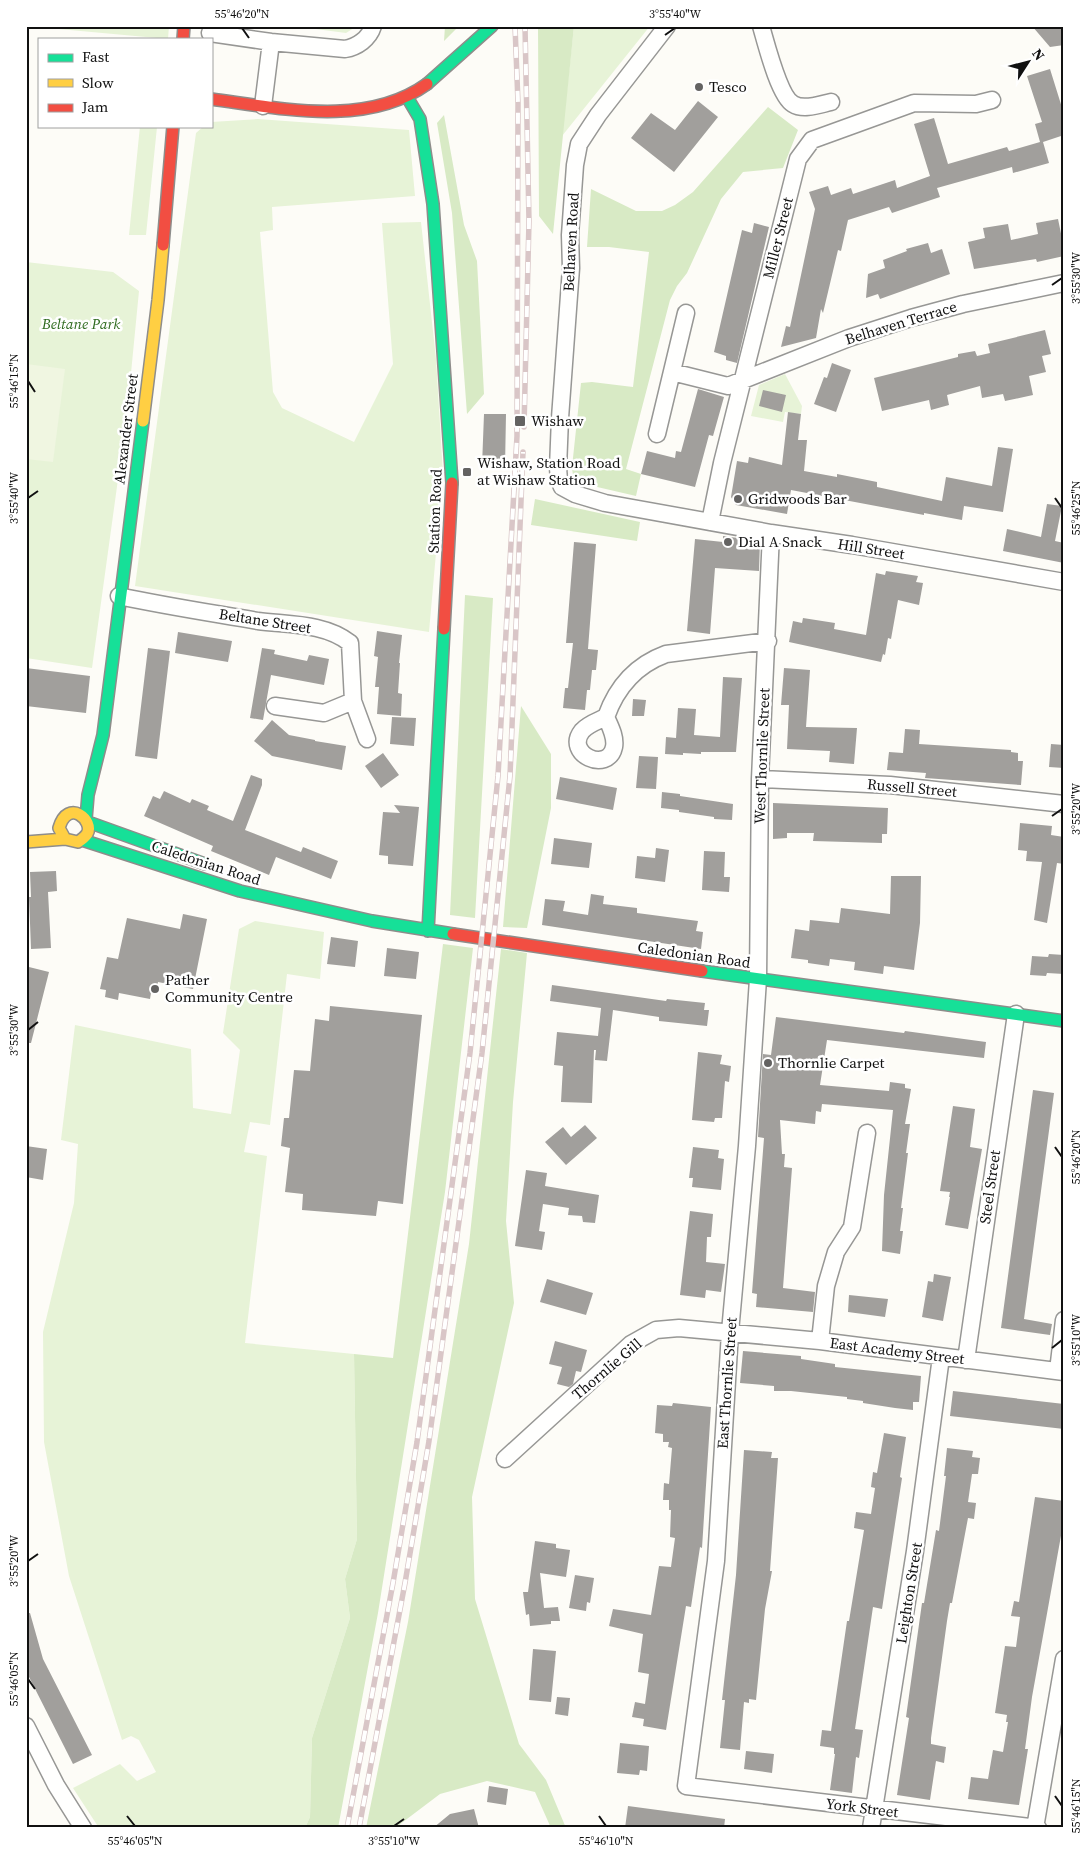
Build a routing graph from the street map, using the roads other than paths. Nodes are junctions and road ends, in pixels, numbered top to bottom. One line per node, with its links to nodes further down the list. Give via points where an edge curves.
1 (373, 26): 6 (street, via 365,40 353,48)
2 (492, 26): 7 (street, via 432,80)
3 (667, 26): 18 (street, Belhaven Road, via 579,144 570,235 571,268 558,452)
4 (761, 26): 10 (street, via 777,77 793,104 814,106)
5 (210, 33): 6 (street)
6 (271, 42): 11 (street)
7 (407, 96): 11 (street, via 378,108 300,110); 41 (street, Station Road, via 420,119 433,204 452,475)
8 (212, 100): 11 (street)
9 (992, 100): 16 (street, Miller Street, via 976,104 914,102 812,140 798,158)
10 (831, 102)
11 (263, 106)
12 (173, 128): 22 (street, Alexander Street, via 158,300)
13 (1064, 283): 16 (street, Belhaven Terrace, via 911,318)
14 (686, 313): 15 (street)
15 (672, 372): 16 (street, Belhaven Terrace, via 728,386); 17 (street)
16 (744, 379): 19 (street, Miller Street)
17 (658, 434)
18 (562, 487): 19 (street, Hill Street, via 606,503)
19 (710, 522): 20 (street, Hill Street)
20 (771, 533): 21 (street, Hill Street); 23 (street, West Thornlie Street)
21 (1064, 582)
22 (119, 596): 24 (street, Beltane Street, via 329,630 350,643); 27 (street, Alexander Street)
23 (768, 641): 26 (street, via 666,654 651,660 622,686); 30 (street, West Thornlie Street)
24 (353, 702): 25 (street, via 324,713); 28 (street, Beltane Street)
25 (275, 706)
26 (606, 717)
27 (103, 735): 29 (street, Alexander Street); 34 (street, Alexander Street, via 88,795)
28 (367, 739)
29 (81, 779)
30 (760, 779): 32 (street, Russell Street, via 890,784); 42 (street, West Thornlie Street)
31 (70, 802): 33 (street)
32 (1064, 804)
33 (58, 820): 34 (street, Caledonian Road, via 75,812); 35 (street)
34 (87, 820): 36 (street, via 88,832); 38 (street, Caledonian Road)
35 (65, 839): 36 (street, Caledonian Road, via 73,842); 37 (street, Caledonian Road)
36 (82, 840): 40 (street, Caledonian Road, via 240,891)
37 (26, 842)
38 (218, 869)
39 (252, 881): 40 (street, Caledonian Road)
40 (322, 909): 41 (street, Caledonian Road)
41 (428, 931): 42 (street, Caledonian Road)
42 (758, 979): 43 (street, Caledonian Road); 47 (street, East Thornlie Street)
43 (1016, 1014): 44 (street, Caledonian Road); 50 (street, Steel Street)
44 (1064, 1021)
45 (867, 1133): 48 (street, via 852,1227 836,1252 826,1286)
46 (1064, 1320): 51 (street)
47 (730, 1332): 48 (street, East Academy Street); 52 (street, Thornlie Gill, via 679,1328 656,1330 631,1344); 55 (street, East Thornlie Street, via 716,1561)
48 (820, 1341): 49 (street, East Academy Street)
49 (941, 1357): 50 (street, East Academy Street); 56 (street, Leighton Street, via 915,1551)
50 (966, 1360): 51 (street, East Academy Street)
51 (1061, 1371)
52 (505, 1459)
53 (1064, 1659): 59 (street)
54 (26, 1726): 57 (street, via 56,1785)
55 (686, 1786): 56 (street, York Street)
56 (874, 1810): 58 (street, Leighton Street); 59 (street, York Street)
57 (83, 1828)
58 (871, 1828)
59 (1036, 1828)

